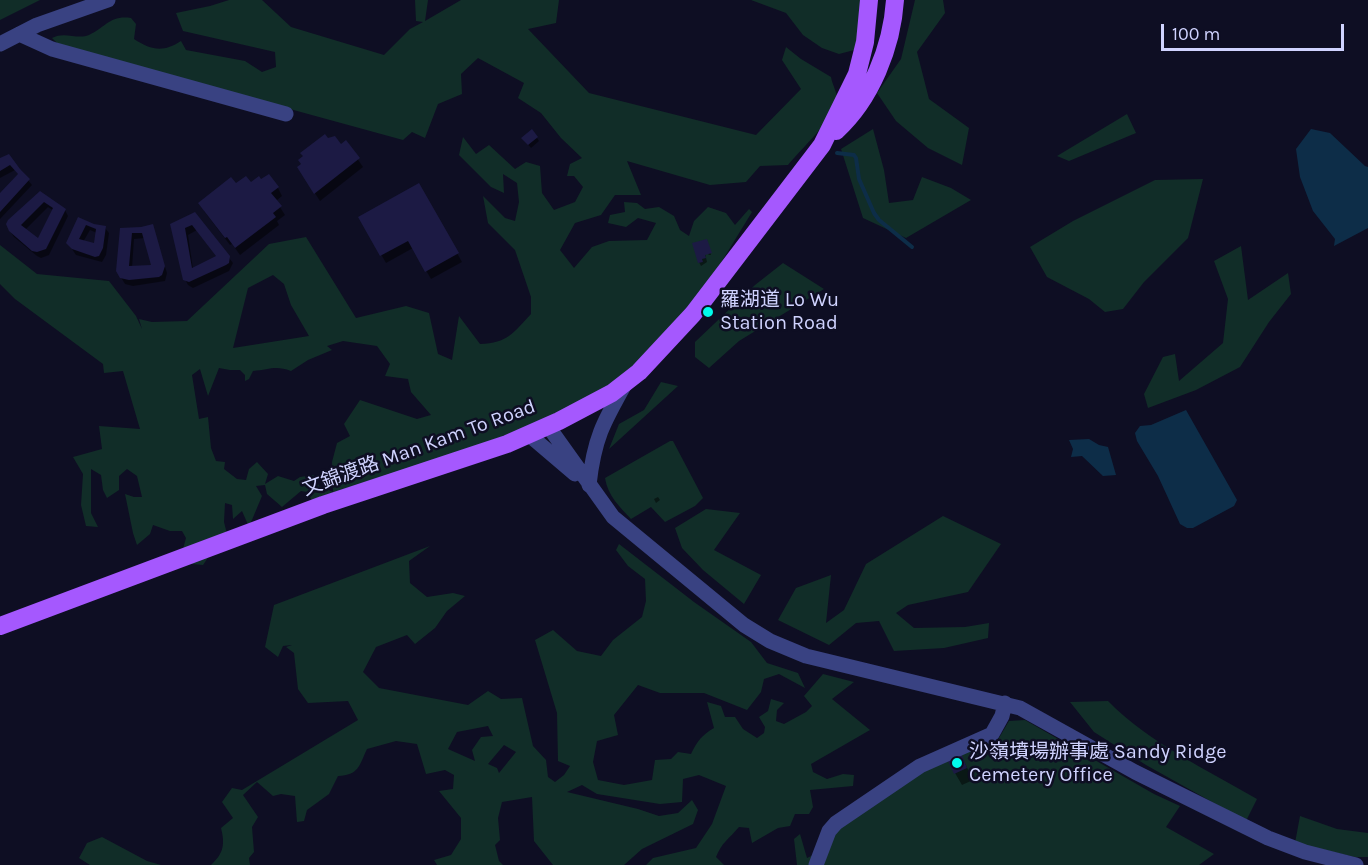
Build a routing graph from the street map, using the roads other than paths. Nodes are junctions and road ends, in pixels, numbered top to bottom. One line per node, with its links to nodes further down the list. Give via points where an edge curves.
1 (108, 0): 4 (street)
2 (869, 0): 7 (main road, 文錦渡路 Man Kam To Road, via 857,74)
3 (895, 0): 7 (main road, 文錦渡路 Man Kam To Road, via 887,48 875,75 853,113)
4 (19, 34): 5 (street); 6 (street, via 52,49)
5 (0, 44)
6 (286, 114)
7 (822, 145): 8 (main road, 文錦渡路 Man Kam To Road, via 693,314)
8 (626, 381): 9 (main road, 文錦渡路 Man Kam To Road, via 612,393); 11 (street, via 597,435)
9 (548, 426): 10 (main road, 文錦渡路 Man Kam To Road); 11 (street)
10 (528, 435): 11 (street); 12 (main road, 文錦渡路 Man Kam To Road, via 323,505)
11 (589, 485): 13 (street, via 619,522 742,623 770,641 806,656)
12 (0, 626)
13 (1005, 703): 14 (street, via 992,734 920,766 836,823); 15 (street, via 1268,838)
14 (816, 865)
15 (1356, 865)

